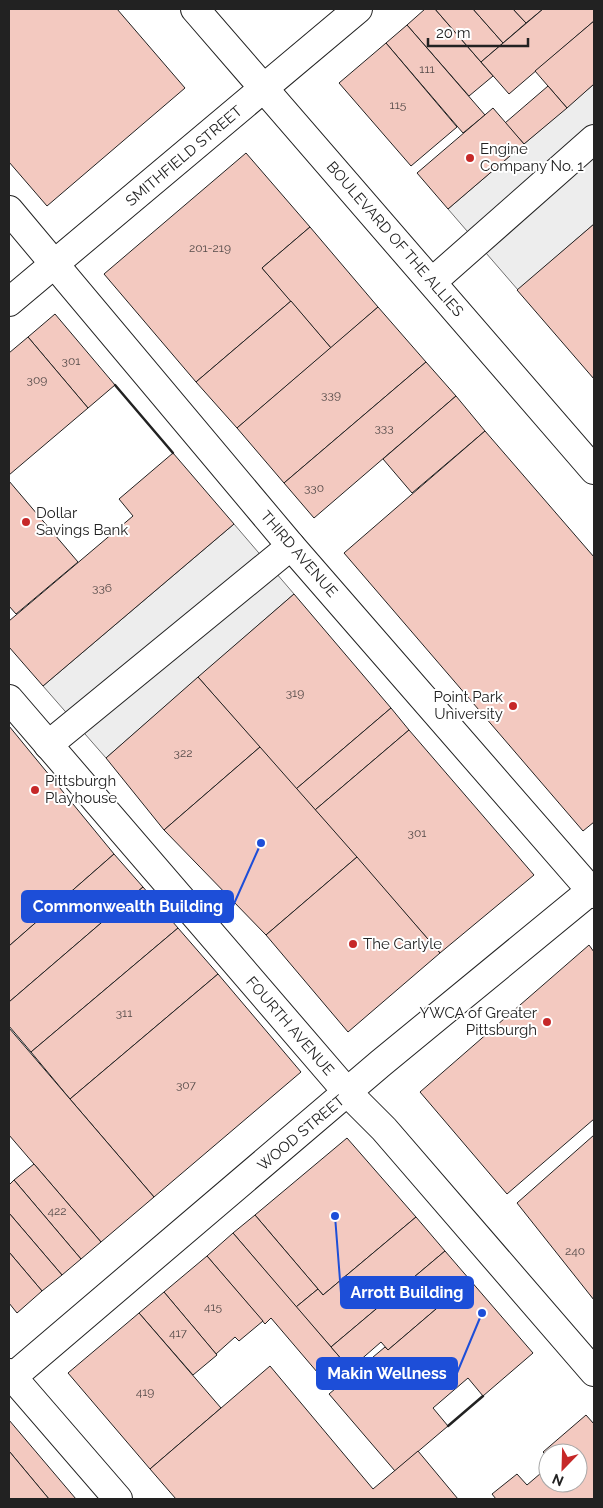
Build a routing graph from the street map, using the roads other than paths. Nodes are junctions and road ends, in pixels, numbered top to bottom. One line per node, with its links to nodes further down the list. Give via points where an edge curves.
1 (195, 9): 3 (street, BOULEVARD OF THE ALLIES)
2 (358, 9): 3 (street, SMITHFIELD STREET)
3 (264, 88): 6 (street, SMITHFIELD STREET); 7 (street, BOULEVARD OF THE ALLIES)
4 (594, 139): 7 (street)
5 (9, 210): 6 (street, THIRD AVENUE)
6 (55, 264): 8 (street, SMITHFIELD STREET); 10 (street, THIRD AVENUE)
7 (432, 282): 9 (street, BOULEVARD OF THE ALLIES)
8 (9, 302)
9 (594, 470)
10 (290, 546): 12 (street); 13 (street, THIRD AVENUE)
11 (9, 699): 12 (street, FOURTH AVENUE)
12 (48, 745): 14 (street, FOURTH AVENUE)
13 (593, 891): 14 (street, WOOD STREET)
14 (348, 1093): 15 (street, FOURTH AVENUE, via 384,1129); 16 (street, WOOD STREET)
15 (594, 1372)
16 (10, 1377): 17 (street)
17 (118, 1499)

